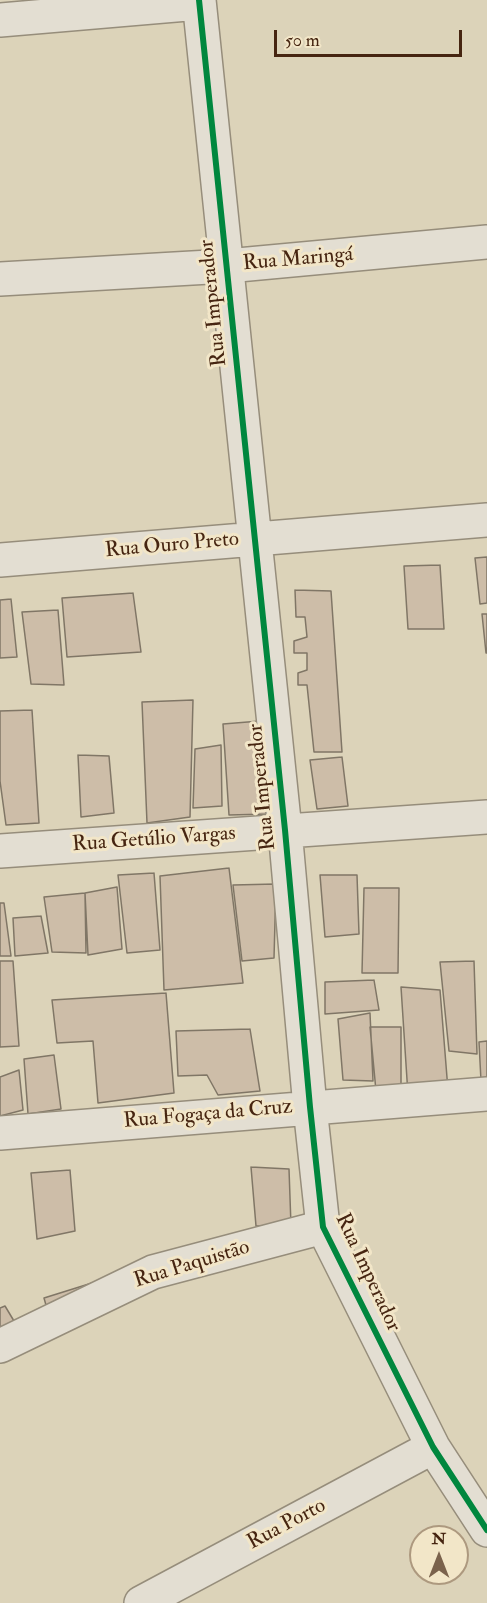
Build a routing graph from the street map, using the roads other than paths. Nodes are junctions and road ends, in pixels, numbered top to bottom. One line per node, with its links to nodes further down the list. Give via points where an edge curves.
1 (199, 2): 2 (street); 4 (street, Rua Imperador)
2 (0, 20)
3 (487, 242): 4 (street, Rua Maringá)
4 (227, 266): 5 (street, Rua Maringá); 7 (street, Rua Imperador)
5 (0, 279)
6 (487, 520): 7 (street, Rua Ouro Preto)
7 (255, 540): 8 (street, Rua Ouro Preto); 10 (street, Rua Imperador)
8 (0, 560)
9 (487, 817): 10 (street, Rua Getúlio Vargas)
10 (285, 830): 11 (street, Rua Getúlio Vargas); 13 (street, Rua Imperador)
11 (0, 851)
12 (487, 1094): 13 (street, Rua Fogaça da Cruz)
13 (310, 1107): 14 (street, Rua Fogaça da Cruz); 15 (street, Rua Imperador)
14 (0, 1132)
15 (323, 1227): 16 (street, Rua Paquistão, via 153,1272); 17 (street, Rua Imperador)
16 (0, 1346)
17 (433, 1447): 18 (street, Rua Imperador); 19 (street, Rua Porto)
18 (487, 1530)
19 (141, 1603)

